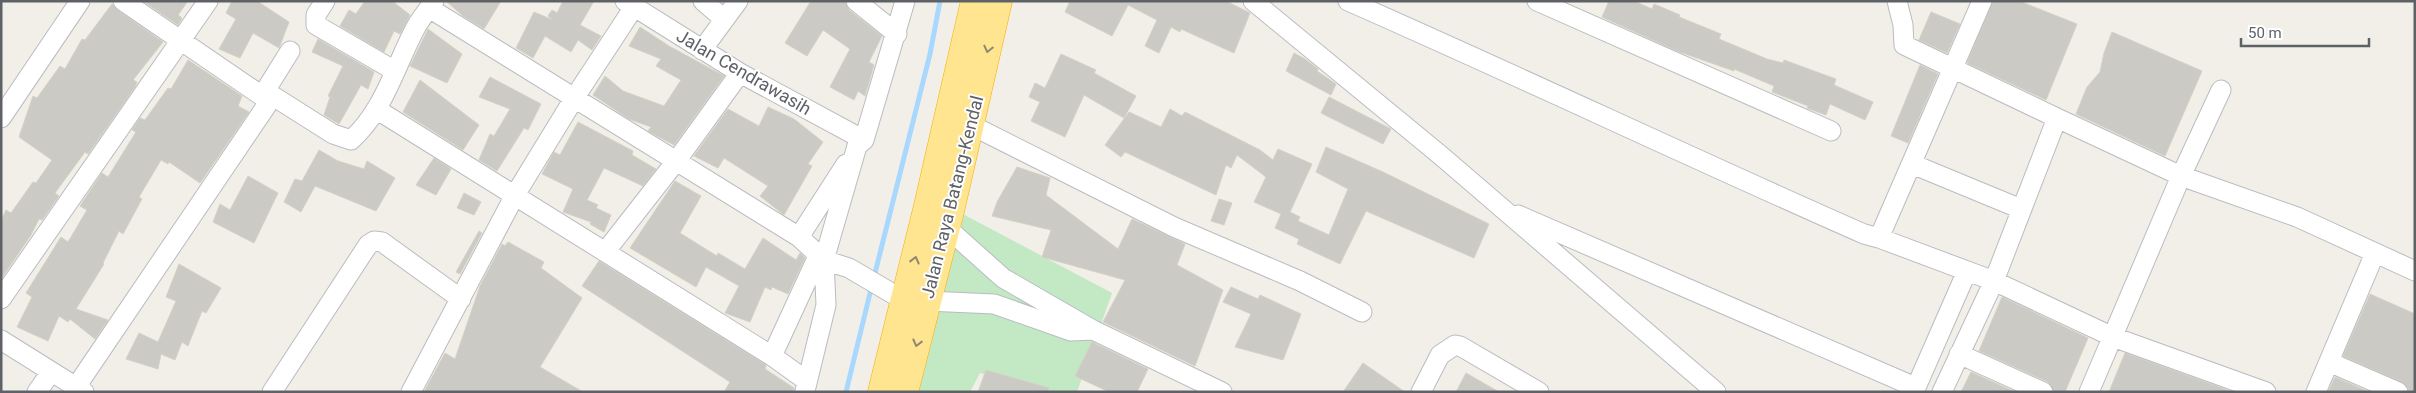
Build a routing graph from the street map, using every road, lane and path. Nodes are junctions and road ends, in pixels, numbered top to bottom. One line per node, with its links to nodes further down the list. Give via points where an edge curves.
1 (80, 1): 30 (street)
2 (123, 1): 20 (street)
3 (208, 1): 20 (street)
4 (325, 1): 24 (street, via 316,15 316,25)
5 (703, 1): 18 (street)
6 (738, 1): 18 (street)
7 (856, 1): 19 (street)
8 (905, 1): 19 (street)
9 (975, 1): 32 (highway, Jalan Raya Batang-Kendal)
10 (998, 1): 32 (highway, Jalan Raya Batang-Kendal, one-way to 32)
11 (1253, 1): 39 (street)
12 (1348, 1): 43 (street, via 1771,193)
13 (1536, 1): 33 (street)
14 (1897, 1): 23 (street, via 1904,25 1904,45)
15 (1982, 1): 23 (street)
16 (431, 4): 24 (street); 28 (street)
17 (629, 4): 21 (street, Jalan Cendrawasih); 28 (street)
18 (724, 18): 21 (street)
19 (897, 34): 34 (street)
20 (181, 42): 27 (street); 51 (street)
21 (702, 50): 25 (street, Jalan Cendrawasih)
22 (290, 51): 27 (street)
23 (1953, 68): 31 (street); 36 (street)
24 (395, 71): 29 (street)
25 (740, 73): 34 (street, Jalan Cendrawasih); 35 (street)
26 (2221, 90): 37 (street)
27 (268, 96): 29 (street, via 342,139 351,140); 65 (street)
28 (575, 97): 35 (street); 38 (street)
29 (376, 109): 38 (street)
30 (1, 118)
31 (2057, 118): 37 (street); 40 (street)
32 (959, 120): 41 (highway, Jalan Raya Batang-Kendal); 53 (highway, Jalan Raya Batang-Kendal, one-way to 32); 55 (street, via 1174,227 1300,281)
33 (1832, 131)
34 (860, 143): 42 (street); 46 (street)
35 (677, 160): 42 (street); 44 (street)
36 (1912, 164): 40 (street); 43 (street)
37 (2181, 176): 45 (street, via 2297,217); 57 (street)
38 (515, 195): 44 (street); 52 (street)
39 (1501, 207): 66 (street); 75 (street)
40 (2020, 209): 50 (street)
41 (946, 226): 49 (street); 53 (highway, Jalan Raya Batang-Kendal)
42 (799, 237): 46 (street)
43 (1879, 238): 47 (street)
44 (605, 252): 60 (street)
45 (2375, 252): 48 (street); 61 (street)
46 (821, 257): 53 (street); 60 (street); 63 (street, via 826,305)
47 (1967, 271): 50 (street); 66 (street)
48 (2415, 271)
49 (1003, 278): 54 (street); 56 (street)
50 (1994, 281): 57 (street); 59 (street)
51 (1, 299)
52 (461, 299): 68 (street, via 382,242 374,241 368,245); 69 (street)
53 (916, 301): 54 (street); 70 (highway, Jalan Raya Batang-Kendal); 71 (highway, Jalan Raya Batang-Kendal, one-way to 71)
54 (994, 304): 56 (street, via 1071,331)
55 (1362, 312)
56 (1093, 330): 72 (street)
57 (2113, 337): 64 (street); 78 (street)
58 (1, 340): 62 (street)
59 (1959, 354): 76 (street); 77 (street)
60 (772, 356): 63 (street)
61 (2329, 362): 80 (street); 81 (street)
62 (51, 372): 65 (street); 67 (street)
63 (806, 386)
64 (2231, 386): 79 (street)
65 (80, 389)
66 (1914, 389)
67 (37, 392)
68 (272, 392)
69 (410, 392)
70 (882, 392)
71 (904, 392)
72 (1222, 392)
73 (1421, 392): 74 (street, via 1440,355 1455,345)
74 (1539, 392)
75 (1716, 392)
76 (1942, 392)
77 (2042, 392)
78 (2089, 392)
79 (2266, 392)
80 (2316, 392)
81 (2398, 392)

